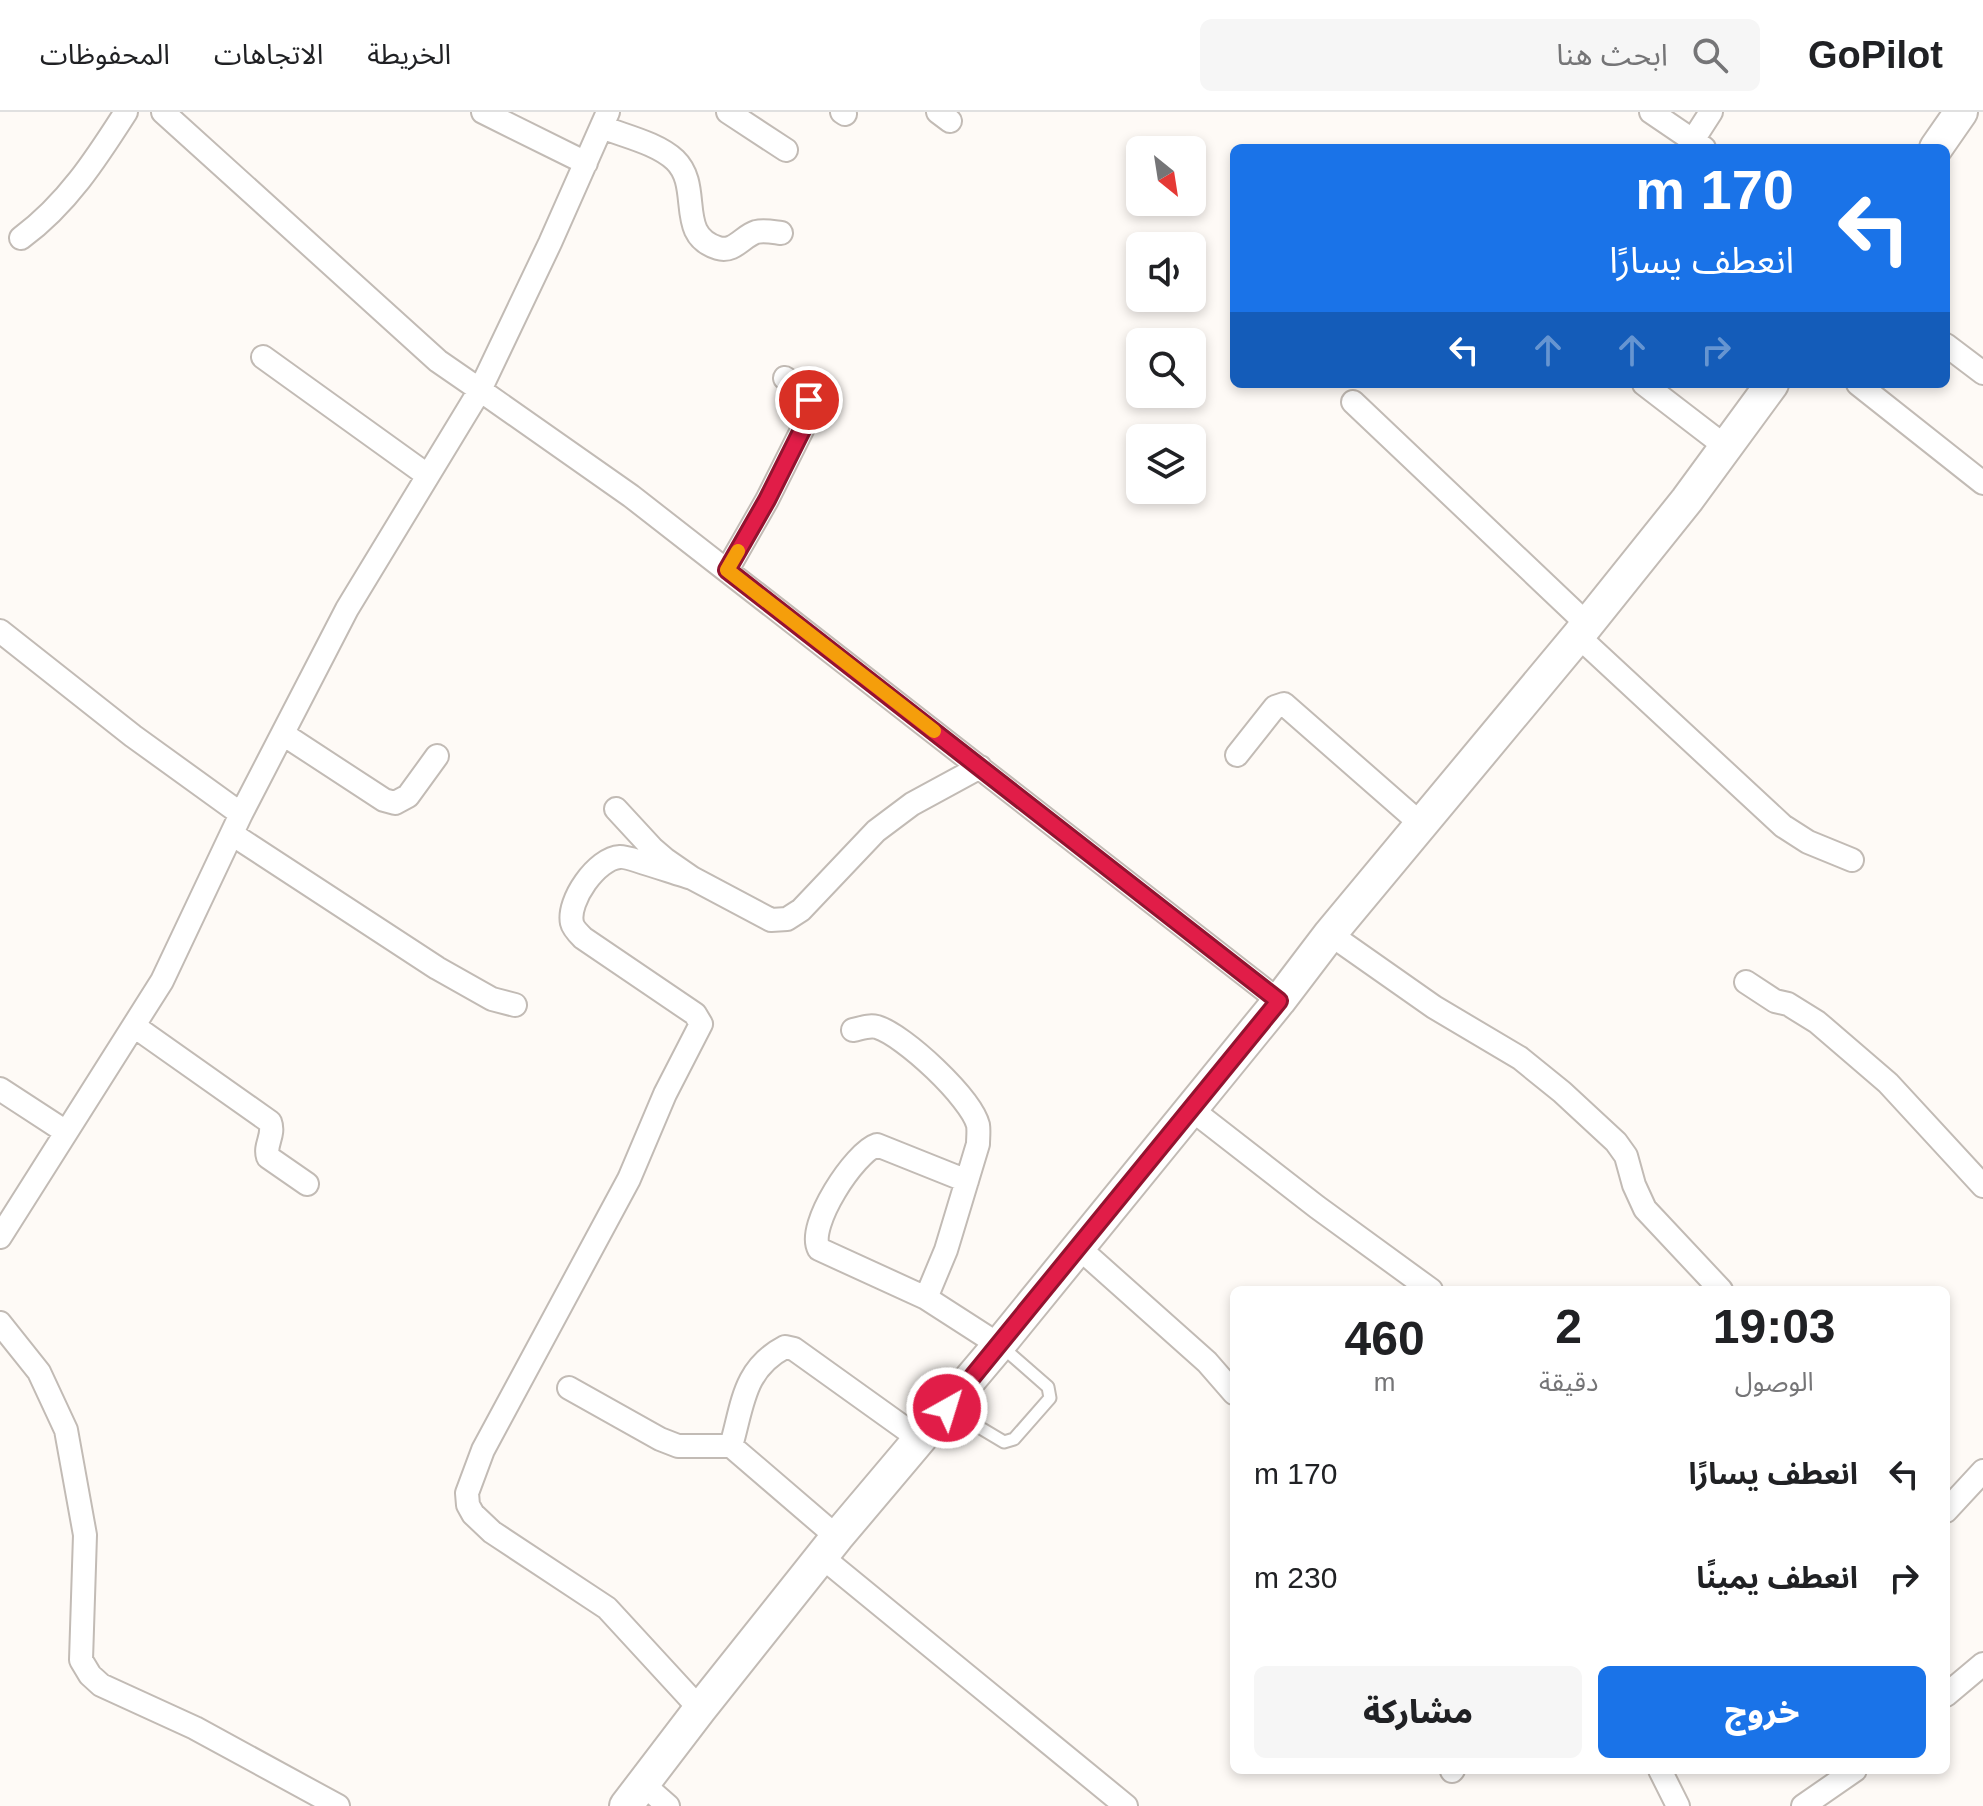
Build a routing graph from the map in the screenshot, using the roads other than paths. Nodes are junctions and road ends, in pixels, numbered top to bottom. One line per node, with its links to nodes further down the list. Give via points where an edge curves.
1 (126, 112): 14 (street, via 64,200)
2 (163, 112): 22 (street, via 438,361)
3 (483, 112): 12 (street)
4 (728, 112): 11 (street)
5 (1651, 112): 9 (street)
6 (1711, 112): 9 (street)
7 (1961, 112): 10 (main road)
8 (605, 119): 12 (street); 13 (street, via 675,160 690,188 690,219 702,238 717,248 733,247 752,233)
9 (1698, 144)
10 (1937, 144)
11 (786, 150)
12 (586, 163): 22 (street)
13 (781, 233)
14 (21, 238)
15 (1950, 348): 17 (street)
16 (263, 357): 25 (street)
17 (1983, 373)
18 (785, 378): 27 (street, via 806,394 810,414)
19 (1649, 388): 24 (street)
20 (1769, 388): 24 (main road)
21 (1863, 388): 26 (street)
22 (480, 390): 25 (street); 27 (street)
23 (1353, 402): 28 (street)
24 (1726, 447): 28 (main road)
25 (427, 475): 30 (street, via 347,609)
26 (1983, 483)
27 (727, 570): 33 (street)
28 (1582, 630): 36 (main road); 37 (street, via 1783,826)
29 (0, 631): 35 (street)
30 (283, 734): 32 (street, via 395,803 408,796); 35 (street)
31 (1237, 755): 36 (street, via 1275,707 1284,704)
32 (437, 756)
33 (980, 767): 38 (street, via 912,804 876,831 787,919 771,920); 41 (street)
34 (616, 809): 38 (street, via 652,848)
35 (237, 824): 42 (street, via 427,962 492,999); 43 (street, via 176,955)
36 (1421, 824): 39 (main road)
37 (1852, 860)
38 (692, 878): 68 (street, via 621,856 603,863 582,885 571,911 572,925 583,938 695,1014 701,1024 629,1179 483,1450 467,1493 473,1514 492,1532 607,1608)
39 (1330, 934): 41 (main road); 54 (street, via 1434,1007 1520,1058 1562,1092 1616,1142 1645,1209)
40 (1746, 982): 50 (street, via 1817,1022 1888,1083)
41 (1279, 1001): 46 (main road)
42 (515, 1005)
43 (134, 1026): 47 (street); 49 (street, via 270,1122 268,1157)
44 (853, 1030): 48 (street, via 868,1026 891,1033 956,1090 978,1127)
45 (0, 1089): 47 (street)
46 (1191, 1109): 52 (main road); 53 (street)
47 (66, 1132): 51 (street)
48 (967, 1181): 55 (street); 55 (street, via 877,1145 866,1150 828,1200 816,1238 819,1249)
49 (307, 1184)
50 (1983, 1186)
51 (0, 1237)
52 (1078, 1247): 57 (main road); 59 (street)
53 (1426, 1286)
54 (1717, 1286)
55 (926, 1298): 57 (street)
56 (0, 1323): 72 (street, via 39,1372 66,1430 85,1535 81,1660 90,1675)
57 (999, 1345): 60 (main road); 60 (lane, via 1048,1387 1050,1398 1014,1439 1004,1442)
58 (569, 1388): 62 (street, via 678,1446)
59 (1230, 1388)
60 (947, 1408): 61 (main road)
61 (921, 1440): 62 (street, via 785,1347 754,1371); 65 (main road)
62 (731, 1446): 65 (street)
63 (1983, 1471): 64 (street)
64 (1950, 1507)
65 (830, 1547): 68 (main road); 74 (street)
66 (1983, 1664): 67 (street)
67 (1950, 1692)
68 (700, 1709): 71 (main road)
69 (1662, 1774): 75 (street)
70 (1849, 1774): 76 (street)
71 (635, 1795): 73 (street)
72 (338, 1806)
73 (668, 1806)
74 (1126, 1806)
75 (1678, 1806)
76 (1803, 1806)

